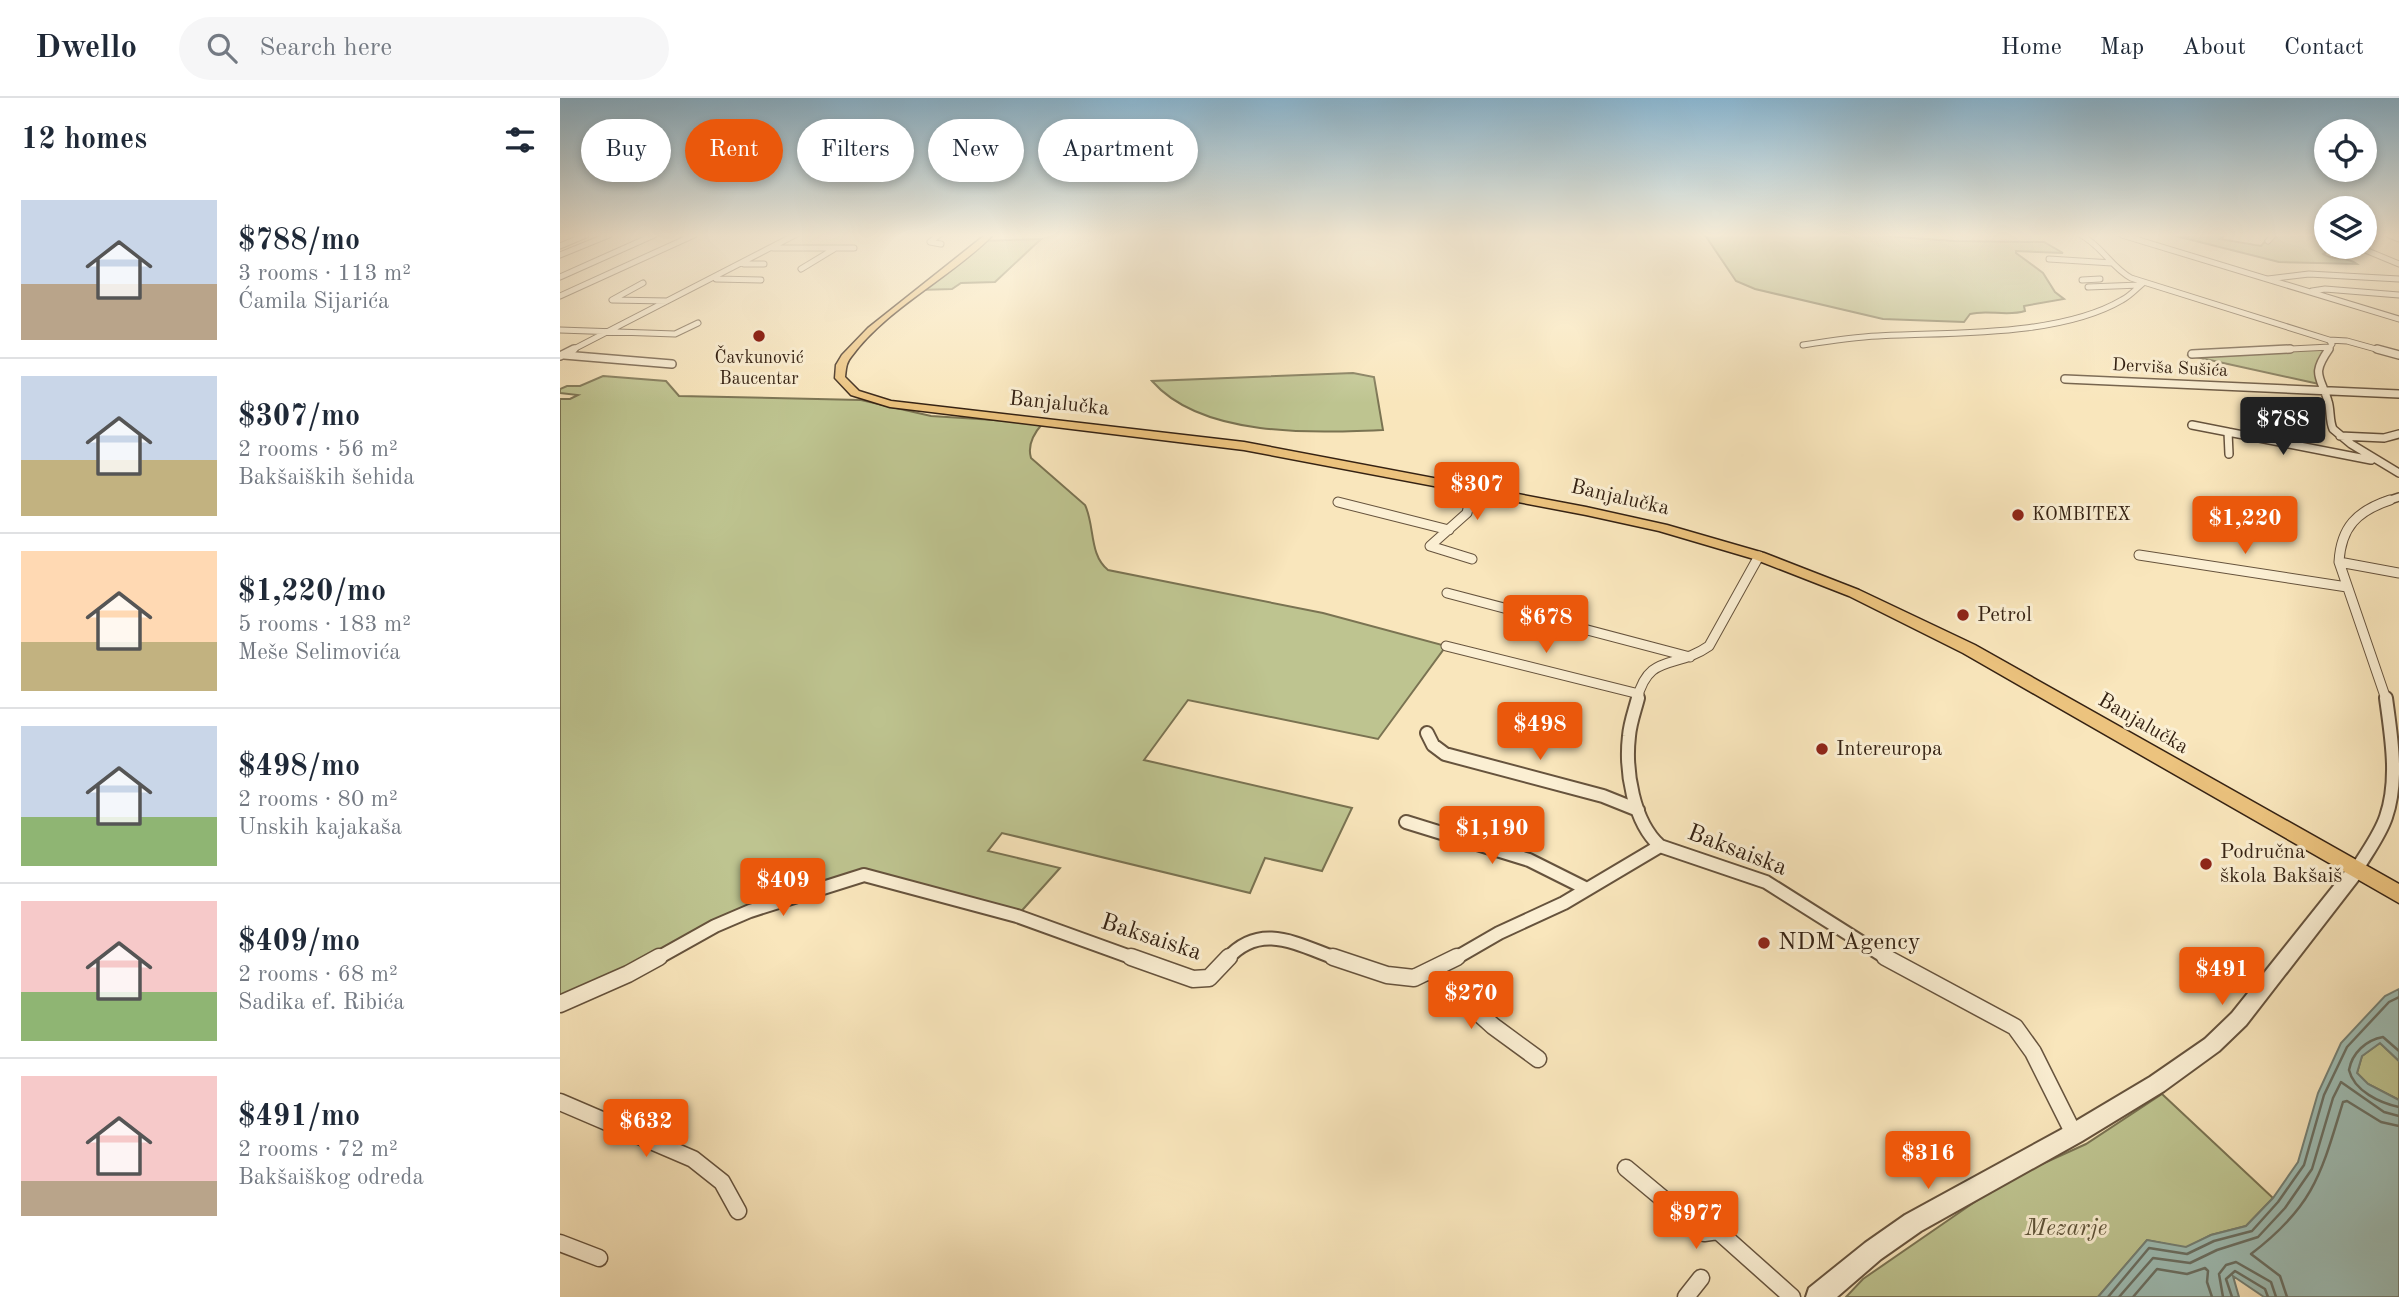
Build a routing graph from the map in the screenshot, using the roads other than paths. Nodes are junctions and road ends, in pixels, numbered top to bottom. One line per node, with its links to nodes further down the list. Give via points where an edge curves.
1 (628, 291): 11 (street, via 612,300)
2 (690, 291): 11 (street)
3 (918, 291): 32 (main road, Banjalučka, via 847,355 840,378 855,393 923,410 1244,446)
4 (2137, 291): 17 (street, via 2116,306 2071,318 1962,334)
5 (2168, 291): 16 (street, via 2258,316)
6 (2305, 291): 9 (street)
7 (2315, 291): 9 (street)
8 (2349, 291): 10 (street)
9 (2309, 292): 12 (street)
10 (2399, 295)
11 (669, 301): 15 (street)
12 (2399, 319)
13 (698, 323): 15 (street, via 675,334)
14 (560, 330): 15 (street)
15 (613, 331): 20 (street)
16 (2329, 344): 18 (street); 19 (street, via 2347,341); 23 (street, via 2316,375)
17 (1803, 345)
18 (2192, 354)
19 (2399, 355)
20 (561, 356): 21 (street)
21 (672, 364)
22 (2065, 379): 23 (street, Derviša Sušića)
23 (2324, 393): 24 (street, Derviša Sušića); 28 (street, via 2330,422)
24 (2399, 394)
25 (2192, 425): 26 (street)
26 (2228, 432): 29 (street); 30 (street)
27 (2399, 434): 28 (street)
28 (2340, 436): 30 (street)
29 (2229, 454)
30 (2379, 461): 31 (street)
31 (2399, 473)
32 (1478, 490): 35 (street, via 1466,513); 37 (main road, Banjalučka, via 1662,528)
33 (2399, 497): 39 (street, via 2370,507 2346,525)
34 (1338, 502): 35 (street)
35 (1448, 530): 38 (street, via 1430,546)
36 (2139, 555): 41 (street)
37 (1759, 556): 44 (street, via 1717,635 1709,646); 50 (main road, Banjalučka, via 1854,593 1969,649)
38 (1472, 559)
39 (2339, 562): 40 (street); 41 (street)
40 (2399, 573)
41 (2347, 587): 50 (street, via 2386,698 2393,751 2393,793 2386,818)
42 (1447, 593): 44 (street)
43 (1446, 646): 45 (street)
44 (1690, 656): 45 (street, via 1645,674)
45 (1639, 694): 47 (street, via 1628,761)
46 (1426, 733): 47 (street, via 1445,754 1603,796)
47 (1638, 810): 49 (street, via 1651,838)
48 (1406, 822): 51 (street, via 1529,860)
49 (1660, 846): 51 (street, Baksaiska); 57 (street, Baksaiska, via 1766,882 1906,970 2015,1027 2033,1052)
50 (2357, 869): 52 (main road, Banjalučka); 57 (street, via 2239,1019 2212,1045)
51 (1587, 889): 53 (street, Baksaiska)
52 (2399, 894)
53 (1432, 971): 54 (street, Baksaiska, via 1401,978 1263,936 1244,941 1209,978 1193,979 1017,916 859,876 738,916); 55 (street)
54 (560, 1004)
55 (1538, 1059)
56 (560, 1102): 59 (street, via 693,1159 722,1182)
57 (2074, 1134): 65 (street, via 1913,1223)
58 (1626, 1168): 64 (street, via 1704,1233 1718,1231)
59 (738, 1211)
60 (560, 1243): 61 (street)
61 (599, 1258)
62 (1700, 1278): 63 (street)
63 (1686, 1297)
64 (1792, 1297)
65 (1818, 1297)

